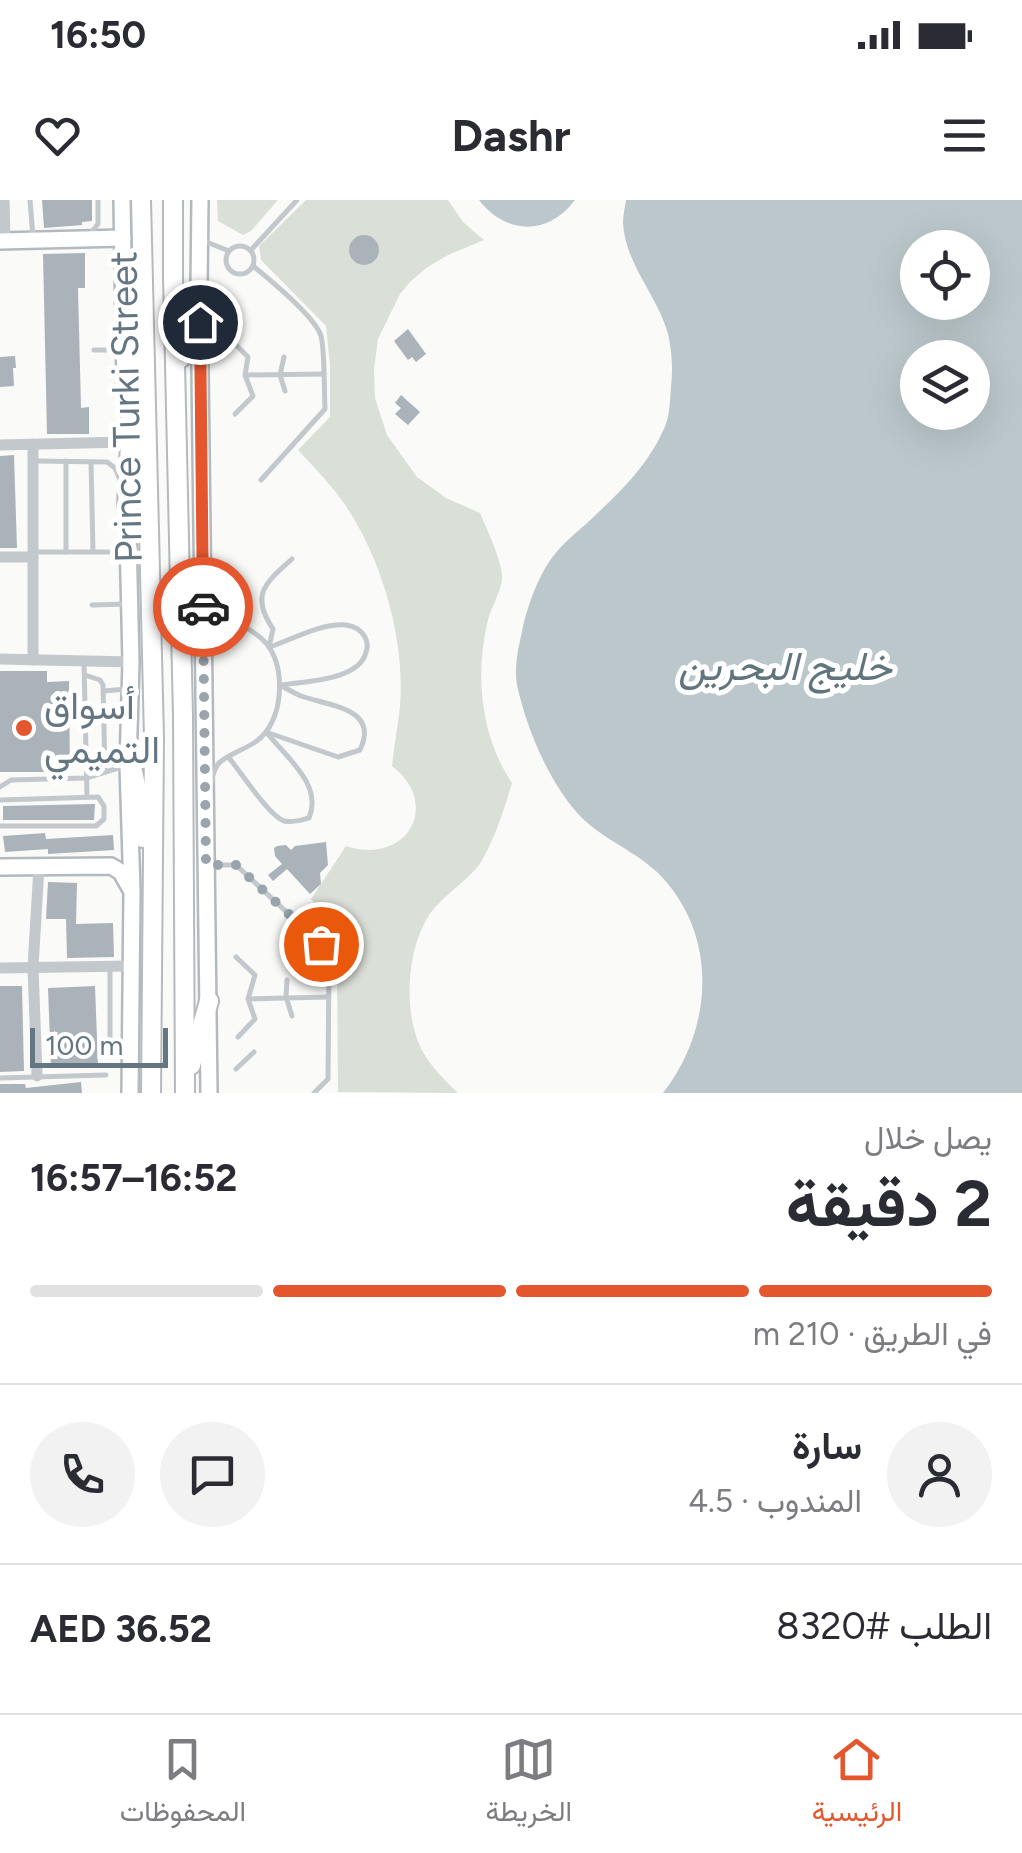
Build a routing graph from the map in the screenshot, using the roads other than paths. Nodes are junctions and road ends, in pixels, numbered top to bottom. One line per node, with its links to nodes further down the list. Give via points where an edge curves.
1 (4, 200): 13 (street)
2 (30, 200): 12 (lane)
3 (98, 200): 10 (lane, via 98,224)
4 (122, 200): 9 (street, Prince Turki Street)
5 (141, 200): 9 (main road)
6 (173, 200): 25 (main road)
7 (200, 200): 11 (street)
8 (297, 200): 15 (lane)
9 (132, 234): 10 (street); 20 (street, Prince Turki Street); 35 (main road); 69 (main road, via 154,738)
10 (84, 239): 12 (street)
11 (200, 239): 14 (lane); 17 (street)
12 (33, 240): 13 (street)
13 (2, 241)
14 (230, 250): 15 (lane); 16 (lane, via 226,264 232,271)
15 (250, 250): 16 (lane)
16 (253, 266): 23 (lane, via 314,324)
17 (199, 288): 25 (main road); 42 (street)
18 (229, 338): 24 (lane, via 248,357)
19 (94, 350): 20 (lane)
20 (124, 350): 28 (street, Prince Turki Street)
21 (284, 357): 22 (lane)
22 (280, 374): 23 (lane); 24 (lane); 26 (lane)
23 (323, 374): 34 (lane, via 325,409)
24 (246, 375): 27 (lane, via 252,396)
25 (176, 378): 87 (main road)
26 (286, 391)
27 (235, 414)
28 (126, 442): 29 (street); 35 (street, Prince Turki Street)
29 (34, 444): 30 (street); 31 (street)
30 (0, 445)
31 (33, 461): 32 (lane); 39 (street)
32 (66, 462): 33 (lane); 36 (lane)
33 (91, 462): 35 (lane, via 111,464); 37 (lane)
34 (260, 480)
35 (127, 502): 38 (street, Prince Turki Street)
36 (66, 552): 37 (lane); 39 (lane)
37 (93, 552): 38 (lane)
38 (128, 552): 43 (street, Prince Turki Street)
39 (33, 555): 40 (street); 47 (street)
40 (0, 557)
41 (292, 560): 45 (lane, via 263,592 261,606 273,629)
42 (203, 598): 45 (lane); 61 (street)
43 (130, 604): 44 (lane); 48 (street, Prince Turki Street)
44 (92, 606)
45 (269, 647): 50 (lane); 50 (lane, via 344,625 355,627 368,647 358,668)
46 (0, 660): 47 (street)
47 (34, 660): 49 (street)
48 (131, 662): 49 (street); 51 (street, Prince Turki Street)
49 (84, 668): 52 (lane); 57 (lane)
50 (280, 685): 53 (lane); 53 (lane, via 355,714 366,739 360,750 338,757)
51 (130, 688): 52 (lane); 55 (street, Prince Turki Street)
52 (104, 691): 56 (lane)
53 (266, 732): 54 (lane); 54 (lane, via 312,791 308,818 296,822 271,813)
54 (229, 758): 61 (lane, via 214,769)
55 (128, 760): 56 (lane); 67 (street, Prince Turki Street); 69 (main road, via 140,803)
56 (104, 772): 57 (lane)
57 (86, 778): 58 (lane, via 11,780); 59 (lane)
58 (0, 787)
59 (87, 797): 60 (lane); 62 (lane, via 98,797 104,806 96,826)
60 (0, 800)
61 (206, 806): 64 (street)
62 (0, 827): 63 (lane)
63 (0, 836)
64 (206, 865): 76 (lane, via 236,865 321,944 329,961); 78 (street)
65 (0, 867): 66 (street)
66 (38, 867): 67 (street, via 111,866); 72 (street)
67 (132, 891): 71 (street, Prince Turki Street)
68 (236, 957): 77 (lane, via 256,975)
69 (152, 958): 89 (main road)
70 (110, 966): 71 (street); 72 (street); 82 (lane, via 110,1044)
71 (131, 966): 82 (street, Prince Turki Street)
72 (34, 967): 73 (street); 85 (street)
73 (0, 968)
74 (287, 980): 75 (lane)
75 (286, 997): 76 (lane); 77 (lane); 79 (lane)
76 (328, 997): 91 (lane, via 328,1079)
77 (248, 998): 80 (lane, via 256,1019)
78 (209, 1001): 87 (main road); 90 (street)
79 (292, 1016)
80 (238, 1037)
81 (254, 1052): 83 (lane)
82 (130, 1058): 88 (street, Prince Turki Street)
83 (236, 1069)
84 (106, 1075): 85 (lane)
85 (37, 1076): 86 (lane)
86 (0, 1078)
87 (185, 1091)
88 (130, 1093)
89 (151, 1093)
90 (209, 1093)
91 (314, 1093)

